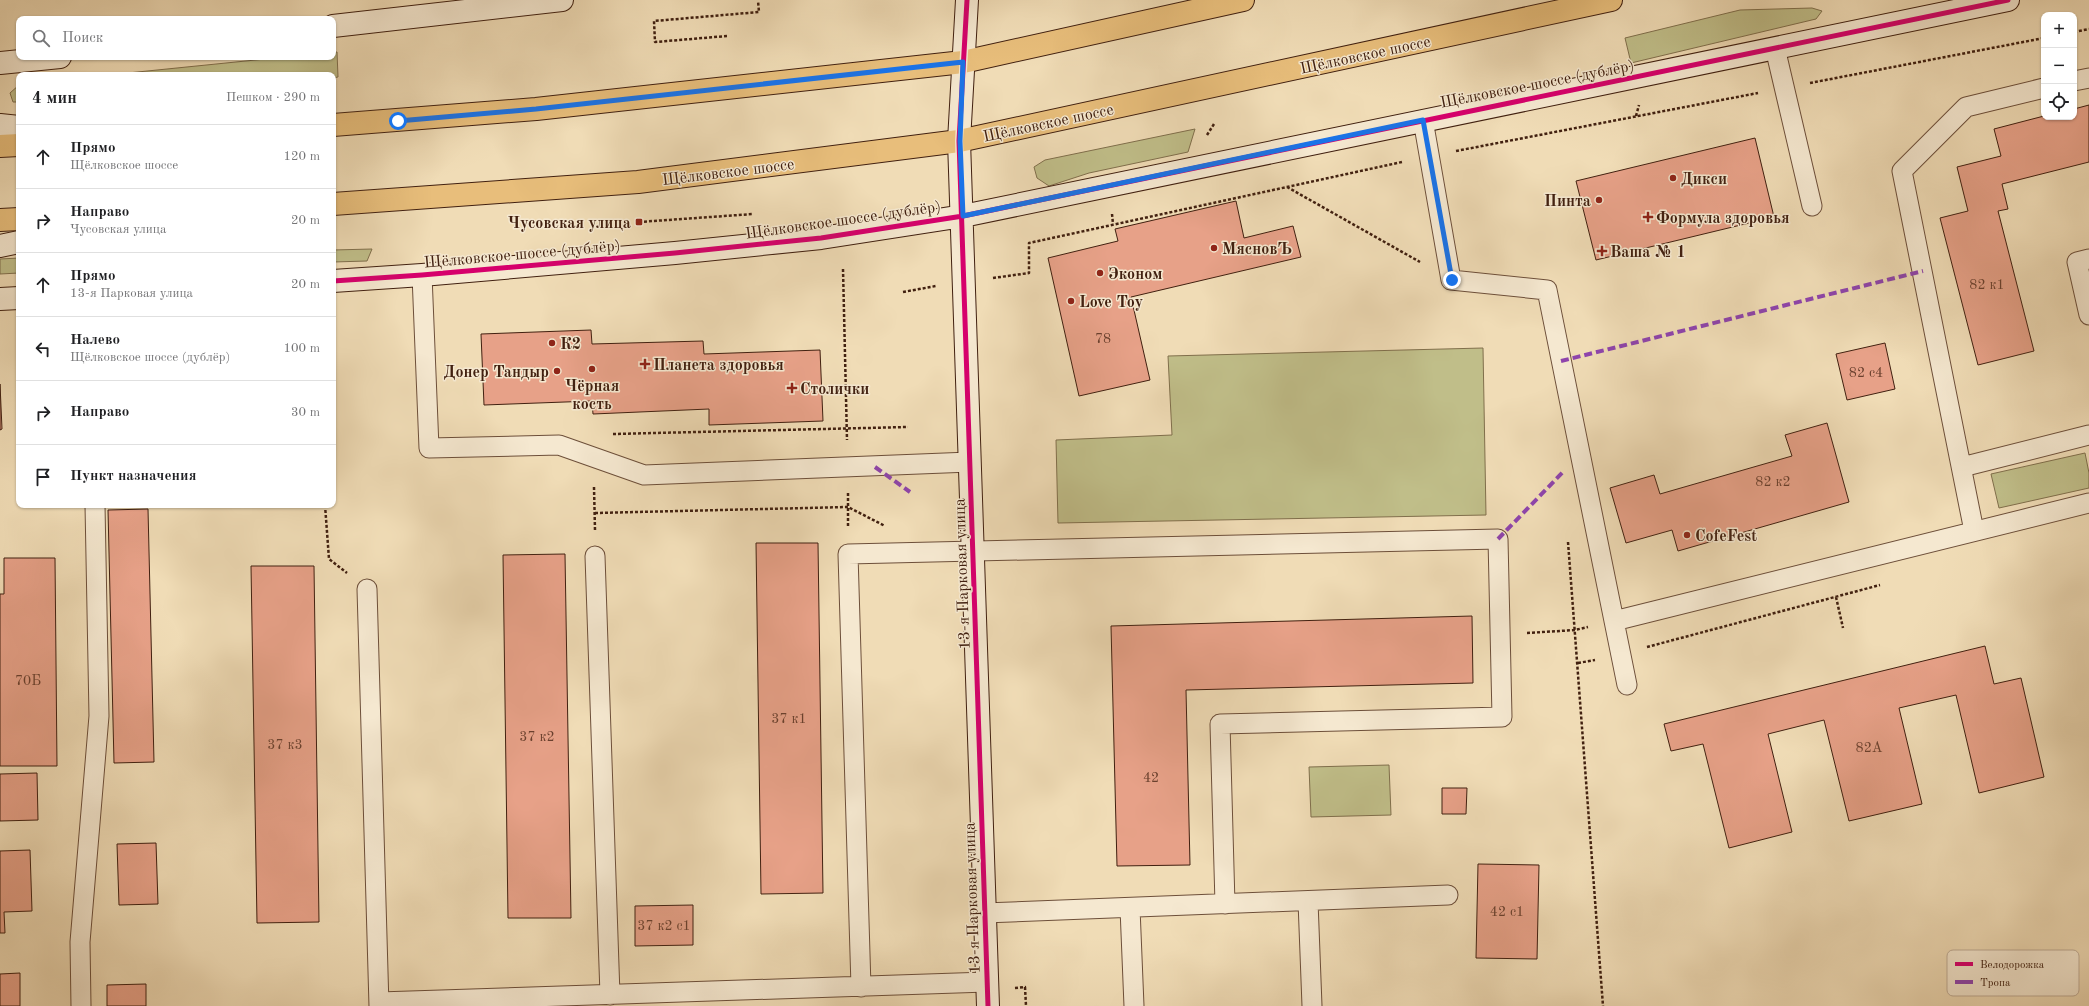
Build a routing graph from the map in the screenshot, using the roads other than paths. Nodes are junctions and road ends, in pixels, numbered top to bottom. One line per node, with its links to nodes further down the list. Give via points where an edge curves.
1 (562, 0): 6 (street)
2 (967, 0): 9 (street)
3 (1243, 0): 9 (main road)
4 (1611, 0): 18 (main road, Щёлковское шоссе)
5 (2008, 0): 7 (street, Щёлковское шоссе (дублёр))
6 (336, 26)
7 (1775, 48): 14 (street, Щёлковское шоссе (дублёр)); 22 (lane)
8 (30, 60): 10 (street)
9 (963, 62): 16 (main road, via 536,109); 18 (street)
10 (0, 63)
11 (2089, 78): 12 (lane)
12 (2077, 80)
13 (2041, 89): 36 (lane, via 1966,107 1902,171)
14 (1423, 120): 23 (street, Щёлковское шоссе (дублёр)); 43 (lane, via 1452,280 1547,290)
15 (0, 125): 17 (street)
16 (336, 125)
17 (16, 128)
18 (960, 141): 21 (main road, Щёлковское шоссе, via 638,182); 23 (street, 13-я Парковая улица)
19 (16, 145): 20 (main road)
20 (0, 146)
21 (336, 204)
22 (1812, 206)
23 (963, 216): 29 (street, Щёлковское шоссе (дублёр), via 821,238 675,254); 35 (street, 13-я Парковая улица)
24 (16, 219): 25 (main road)
25 (0, 220)
26 (16, 243): 27 (street)
27 (0, 246)
28 (2089, 259): 33 (lane, via 2077,262)
29 (422, 275): 30 (street, Щёлковское шоссе (дублёр)); 35 (lane, via 430,448 558,445 644,476)
30 (336, 281)
31 (16, 298): 32 (street)
32 (0, 299)
33 (2089, 315)
34 (2089, 435): 36 (lane)
35 (970, 462): 40 (street, 13-я Парковая улица)
36 (1962, 467): 39 (lane)
37 (2089, 503): 39 (lane)
38 (95, 508): 54 (lane, via 99,716 80,942)
39 (1974, 531): 43 (lane)
40 (973, 552): 47 (lane, via 1498,539 1502,717 1220,724); 49 (street, 13-я Парковая улица); 51 (lane, via 848,554)
41 (595, 556): 52 (lane)
42 (367, 590): 53 (lane)
43 (1614, 621): 44 (lane)
44 (1627, 685)
45 (1448, 895): 46 (lane)
46 (1308, 901): 47 (lane); 57 (lane)
47 (1225, 904): 48 (lane)
48 (1130, 908): 49 (lane); 56 (lane)
49 (984, 913): 50 (street, 13-я Парковая улица)
50 (987, 982): 51 (lane); 55 (street, 13-я Парковая улица)
51 (861, 987): 52 (lane)
52 (610, 995): 53 (lane)
53 (379, 1004)
54 (81, 1006)
55 (988, 1006)
56 (1134, 1006)
57 (1312, 1006)

